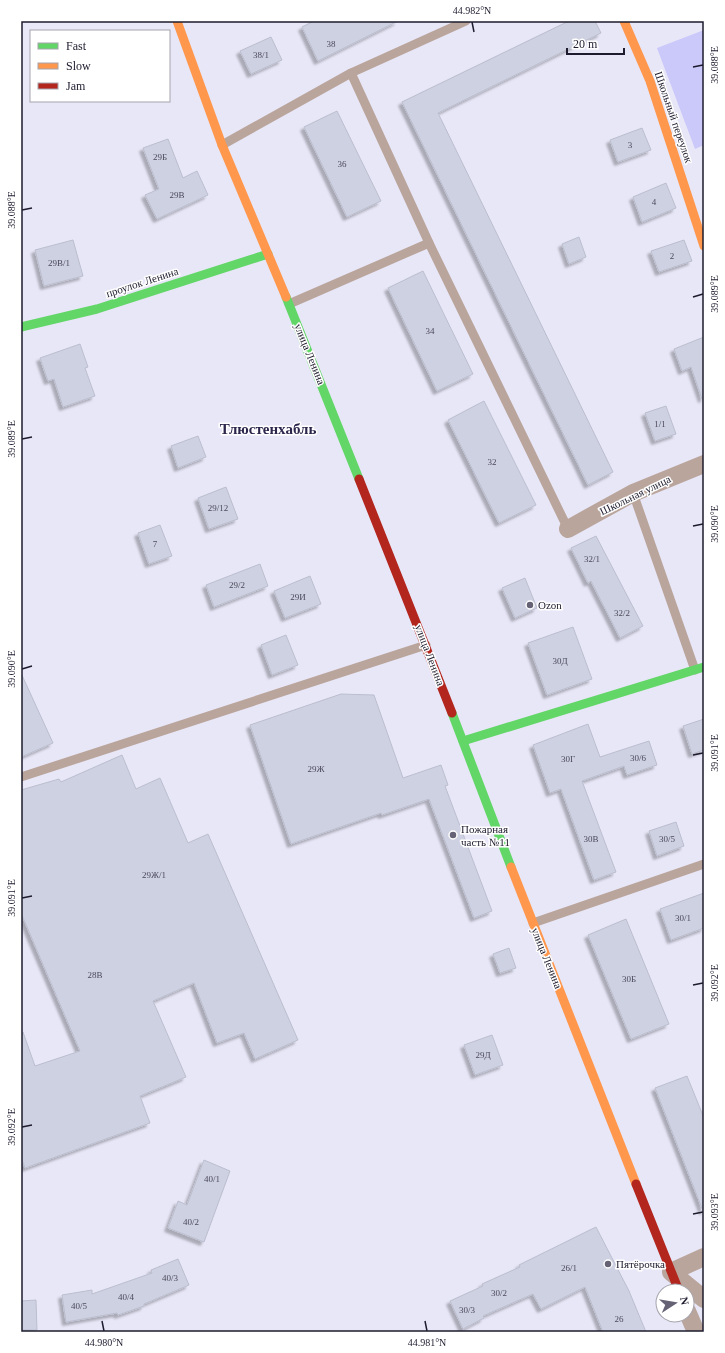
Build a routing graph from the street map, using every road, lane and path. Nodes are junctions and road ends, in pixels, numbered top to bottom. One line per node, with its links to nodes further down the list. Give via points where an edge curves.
1 (178, 21): 5 (street, улица Ленина)
2 (466, 21): 4 (lane)
3 (624, 21): 7 (street, Школьный переулок, via 650,81)
4 (351, 73): 5 (lane); 6 (lane)
5 (222, 145): 8 (street, улица Ленина)
6 (429, 243): 9 (lane); 13 (lane)
7 (704, 246)
8 (268, 254): 9 (street, улица Ленина); 10 (street, проулок Ленина, via 97,309)
9 (289, 304): 14 (street, улица Ленина)
10 (21, 327)
11 (704, 464): 12 (street, Школьная улица)
12 (633, 493): 13 (street, Школьная улица); 15 (lane)
13 (568, 529)
14 (426, 645): 16 (street, улица Ленина); 17 (lane)
15 (700, 669): 16 (street)
16 (463, 741): 19 (street, улица Ленина)
17 (21, 778)
18 (704, 864): 19 (lane)
19 (533, 923): 21 (street, улица Ленина)
20 (704, 1257): 21 (street)
21 (671, 1272): 22 (street, улица Ленина); 23 (street)
22 (676, 1283)
23 (704, 1299)

